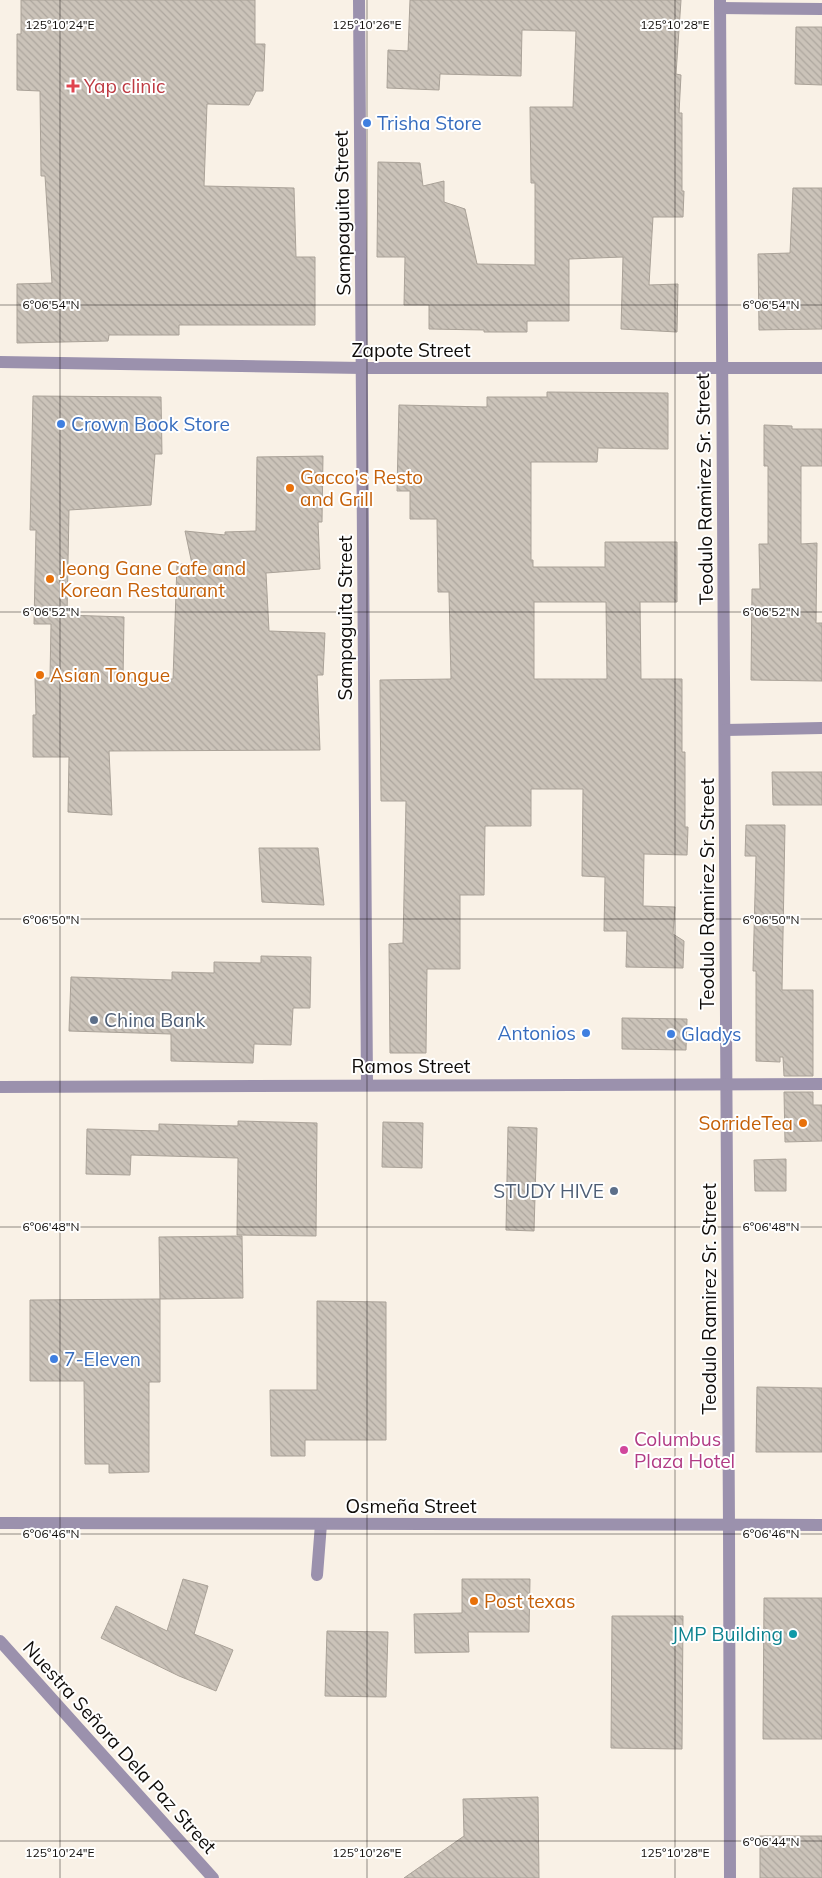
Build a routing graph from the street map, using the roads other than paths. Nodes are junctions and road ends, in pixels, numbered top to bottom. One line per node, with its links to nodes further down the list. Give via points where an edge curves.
1 (358, 0): 5 (street, Sampaguita Street)
2 (720, 4): 3 (street); 7 (street, Teodulo Ramirez Sr. Street)
3 (822, 9)
4 (0, 362): 5 (street, Zapote Street)
5 (362, 368): 7 (street, Zapote Street); 12 (street, Sampaguita Street)
6 (822, 368): 7 (street, Zapote Street)
7 (722, 369): 9 (street, Teodulo Ramirez Sr. Street)
8 (822, 728): 9 (street)
9 (725, 730): 10 (street, Teodulo Ramirez Sr. Street)
10 (726, 1084): 11 (street, Ramos Street); 12 (street, Ramos Street); 17 (street, Teodulo Ramirez Sr. Street)
11 (822, 1084)
12 (367, 1085): 13 (street, Ramos Street)
13 (0, 1087)
14 (0, 1523): 15 (street, Osmeña Street)
15 (321, 1524): 17 (street, Osmeña Street); 18 (street)
16 (822, 1525): 17 (street, Osmeña Street)
17 (729, 1526): 21 (street, Teodulo Ramirez Sr. Street)
18 (317, 1575)
19 (0, 1641): 20 (street, Nuestra Señora Dela Paz Street)
20 (213, 1878)
21 (730, 1878)

